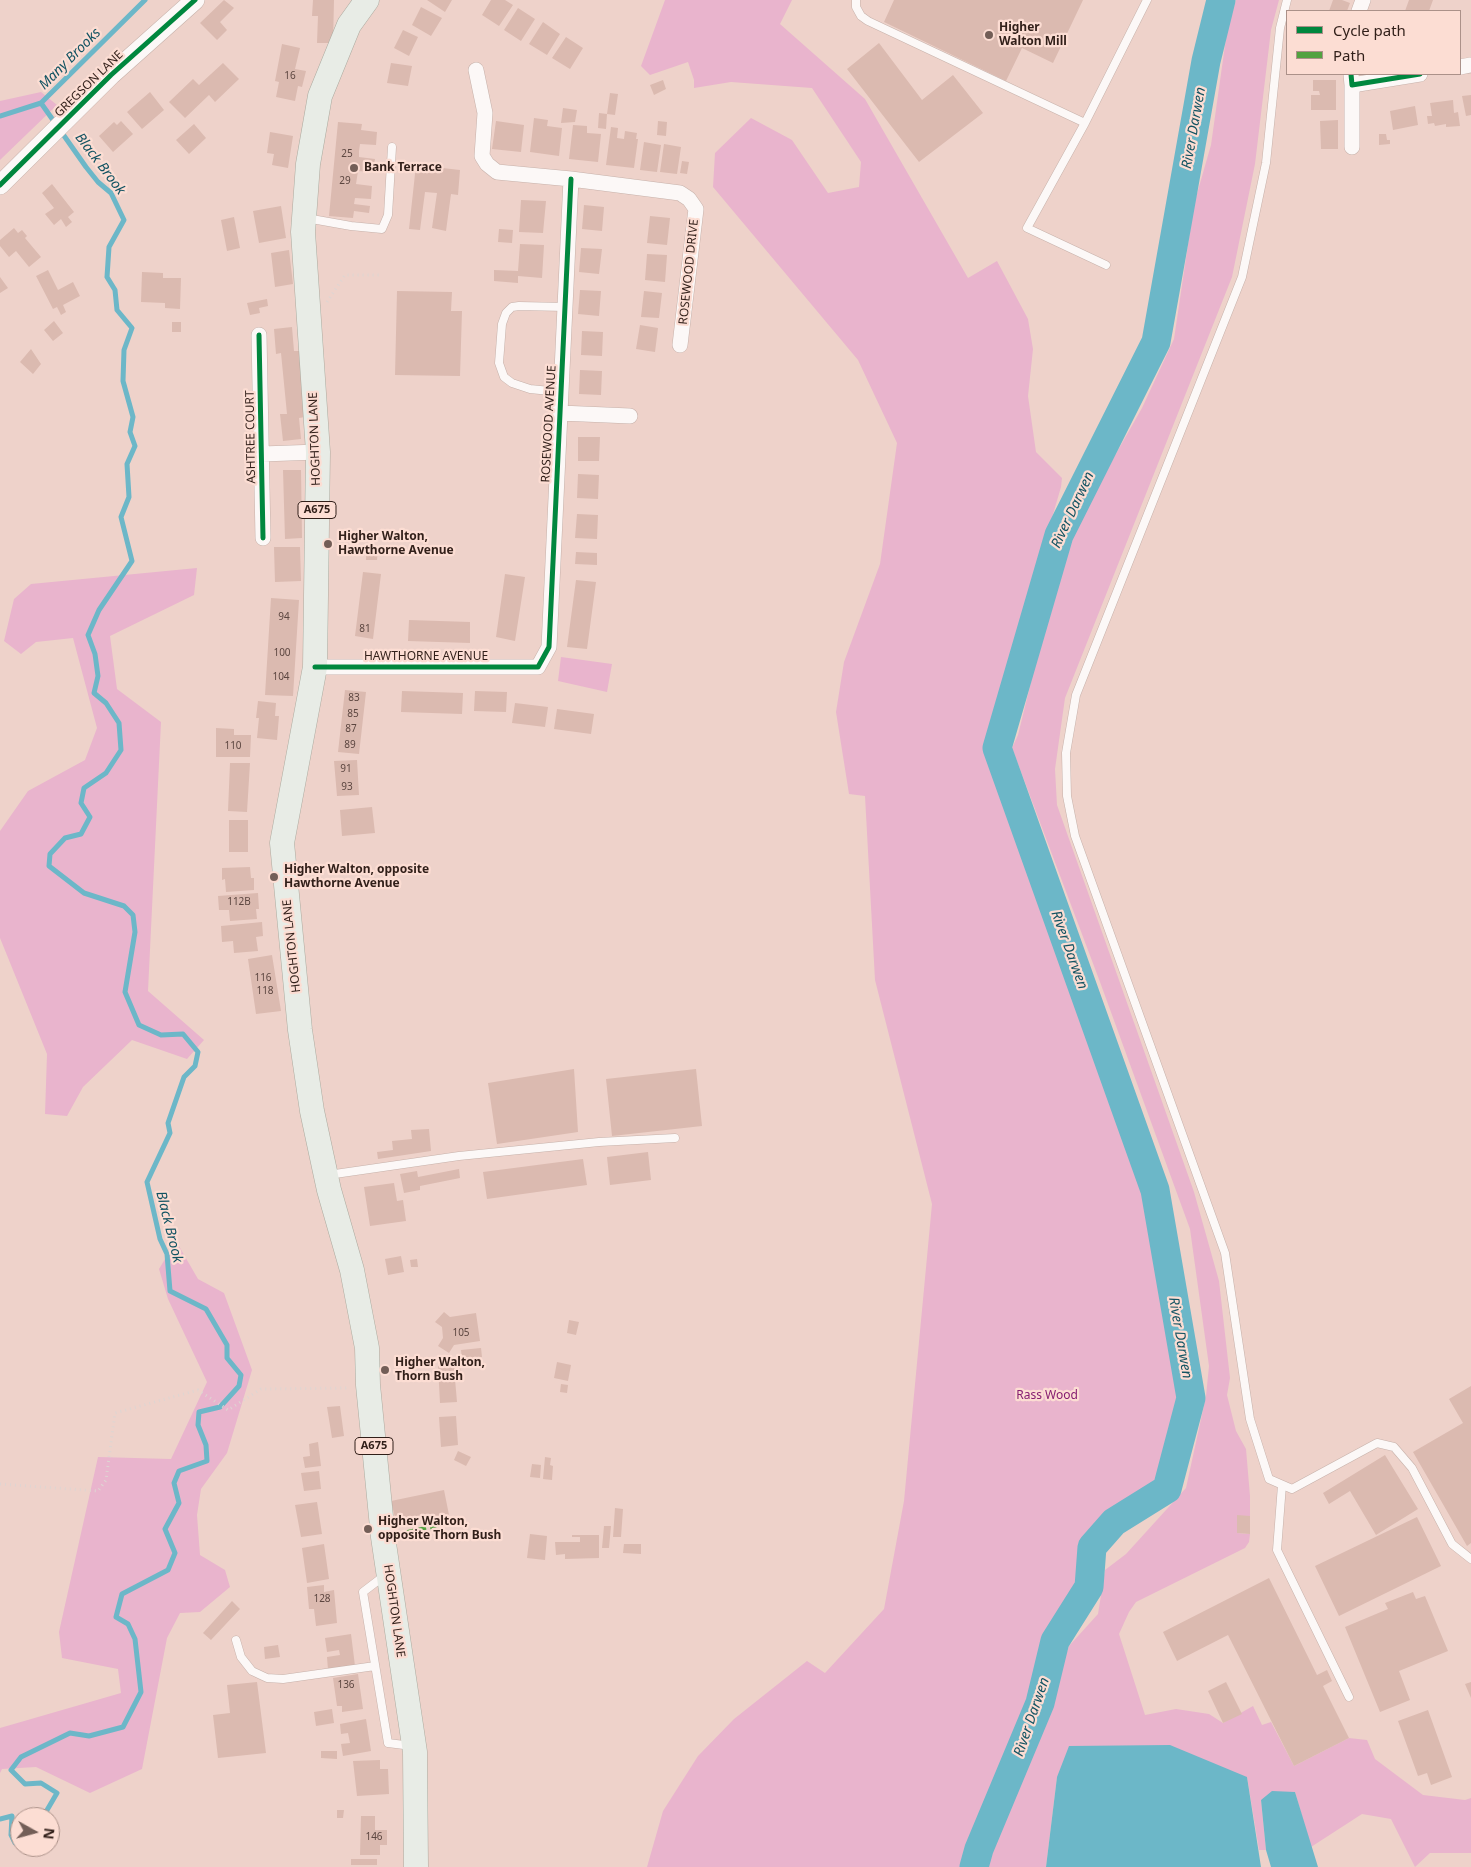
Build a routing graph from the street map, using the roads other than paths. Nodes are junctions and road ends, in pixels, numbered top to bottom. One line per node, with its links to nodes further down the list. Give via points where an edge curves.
1 (195, 0): 13 (street, GREGSON LANE, via 111,75)
2 (367, 0): 14 (main road, HOGHTON LANE / A675, via 349,25 320,96 308,164)
3 (856, 0): 9 (lane, via 861,16 868,21)
4 (1147, 0): 9 (lane)
5 (1287, 0): 29 (lane, via 1280,28 1266,162 1242,278 1076,695 1066,753 1067,796 1076,836 1226,1254 1250,1419 1269,1479)
6 (476, 70): 12 (street, ROSEWOOD DRIVE, via 485,113 482,156 487,164 497,172)
7 (1406, 75): 8 (street)
8 (1352, 79): 11 (street)
9 (1085, 123): 15 (lane, via 1027,228)
10 (392, 147): 14 (lane, via 388,215 382,229)
11 (1352, 147)
12 (570, 179): 16 (street, ROSEWOOD AVENUE); 18 (street, ROSEWOOD DRIVE, via 680,193 696,209)
13 (0, 185)
14 (304, 218): 22 (main road, HOGHTON LANE / A675)
15 (1106, 265)
16 (565, 308): 19 (street, ROSEWOOD AVENUE); 19 (lane, via 512,307 502,324 499,363 504,377 512,383 530,389)
17 (259, 335): 23 (street, ASHTREE COURT)
18 (680, 345)
19 (560, 392): 20 (street, ROSEWOOD AVENUE)
20 (560, 413): 21 (street); 26 (street, ROSEWOOD AVENUE, via 549,647)
21 (630, 416)
22 (318, 452): 23 (street, ASHTREE COURT); 25 (main road, HOGHTON LANE / A675)
23 (262, 454): 24 (street, ASHTREE COURT)
24 (263, 538)
25 (314, 667): 26 (street, HAWTHORNE AVENUE); 28 (main road, HOGHTON LANE / A675, via 282,843 300,1030)
26 (538, 667)
27 (675, 1138): 28 (lane, via 459,1156)
28 (326, 1175): 31 (main road, HOGHTON LANE / A675, via 352,1270 368,1348 368,1385)
29 (1282, 1485): 30 (lane, via 1292,1490 1377,1443 1394,1447 1412,1468 1452,1544); 34 (lane, via 1277,1550)
30 (1471, 1559)
31 (389, 1573): 33 (lane, via 363,1592); 35 (main road, HOGHTON LANE / A675)
32 (236, 1640): 33 (lane, via 241,1657 252,1671 266,1678 283,1680)
33 (375, 1666): 35 (lane, via 388,1743)
34 (1349, 1697)
35 (414, 1746): 36 (main road, HOGHTON LANE / A675)
36 (416, 1867)

